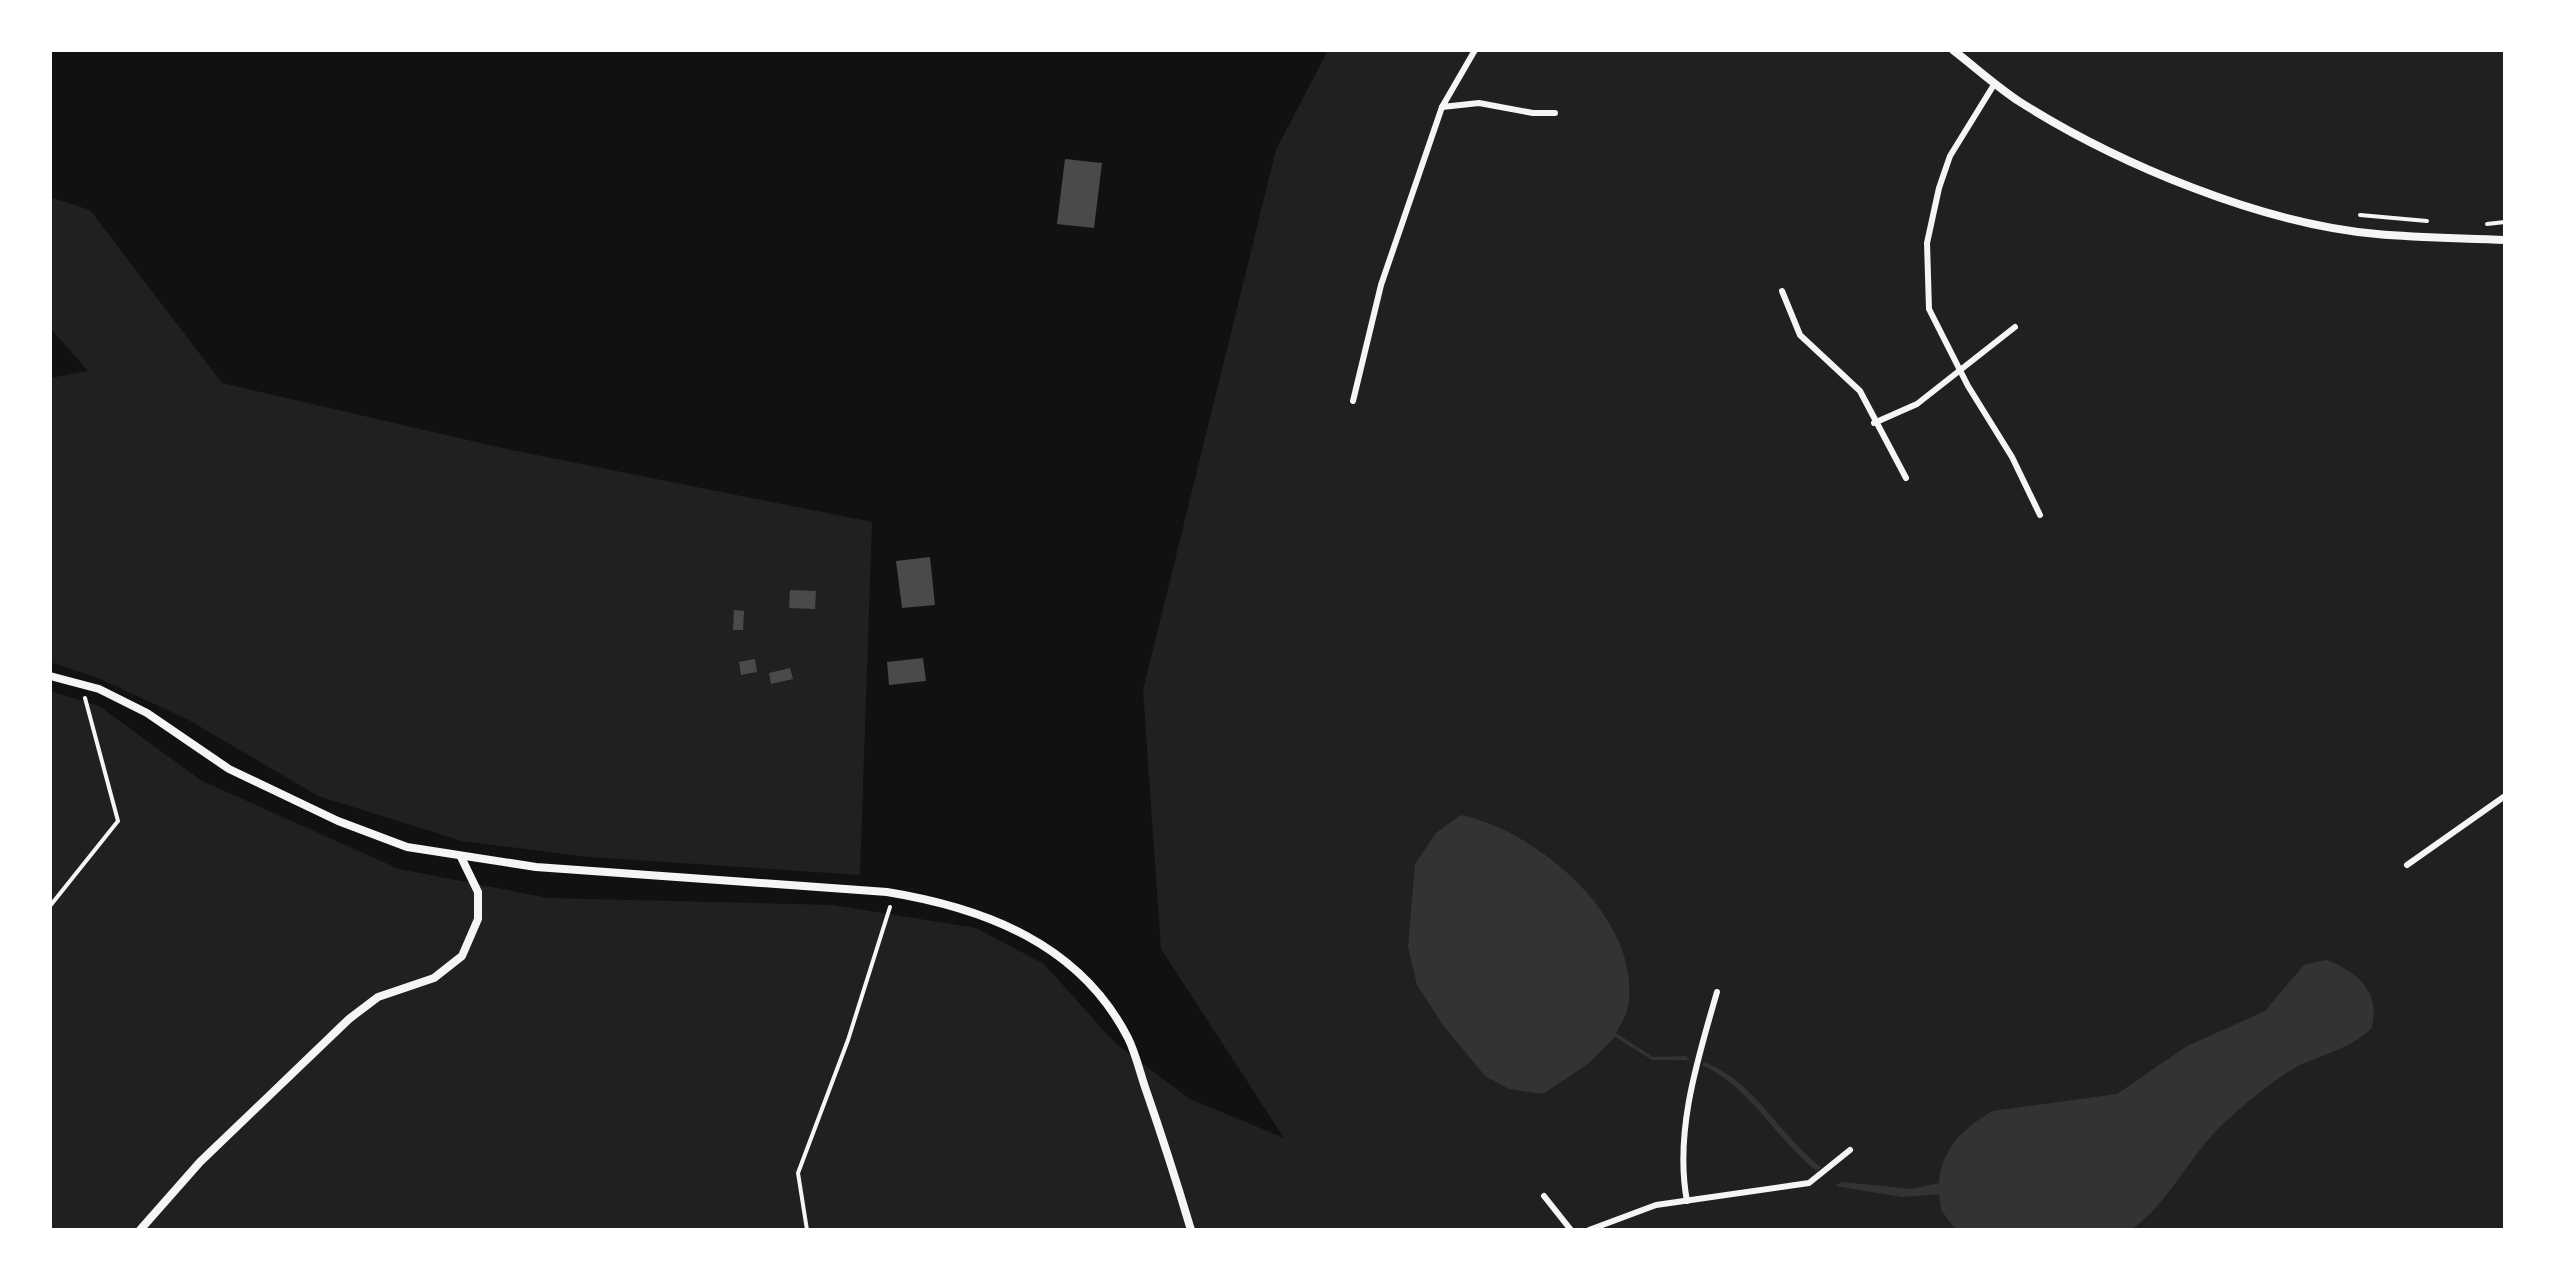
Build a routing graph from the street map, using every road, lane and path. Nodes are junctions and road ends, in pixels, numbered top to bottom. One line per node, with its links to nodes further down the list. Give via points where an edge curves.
1 (1475, 50): 4 (lane)
2 (1953, 50): 3 (street)
3 (1995, 83): 10 (street, via 2098,145 2206,192 2293,219 2375,234); 13 (lane, via 1950,156 1927,243 1929,309)
4 (1442, 107): 5 (lane, via 1479,103); 14 (lane, via 1381,285)
5 (1555, 113)
6 (2346, 214): 7 (path)
7 (2441, 222)
8 (2505, 222): 9 (path)
9 (2484, 224)
10 (2505, 240)
11 (1782, 291): 15 (lane, via 1800,335 1860,391)
12 (2015, 327): 13 (lane)
13 (1960, 370): 15 (lane, via 1917,404); 17 (lane)
14 (1353, 401)
15 (1874, 423): 16 (lane)
16 (1906, 478)
17 (2040, 515)
18 (50, 676): 19 (street)
19 (81, 684): 21 (street, via 147,713 229,769 338,821 407,847); 24 (path, via 118,821)
20 (2505, 796): 22 (lane)
21 (461, 857): 23 (street); 29 (street, via 478,892 478,919 462,956 434,978 378,997 349,1019 200,1162)
22 (2407, 865)
23 (894, 893): 30 (path, via 848,1040 798,1173); 31 (street, via 941,901 997,920 1048,946 1092,984 1128,1039)
24 (50, 906)
25 (1717, 992): 28 (lane, via 1697,1063 1680,1167)
26 (1850, 1150): 28 (lane, via 1809,1183)
27 (1544, 1196): 32 (lane)
28 (1687, 1201): 33 (lane, via 1656,1205)
29 (140, 1230)
30 (807, 1230)
31 (1191, 1230)
32 (1571, 1230)
33 (1589, 1230)

